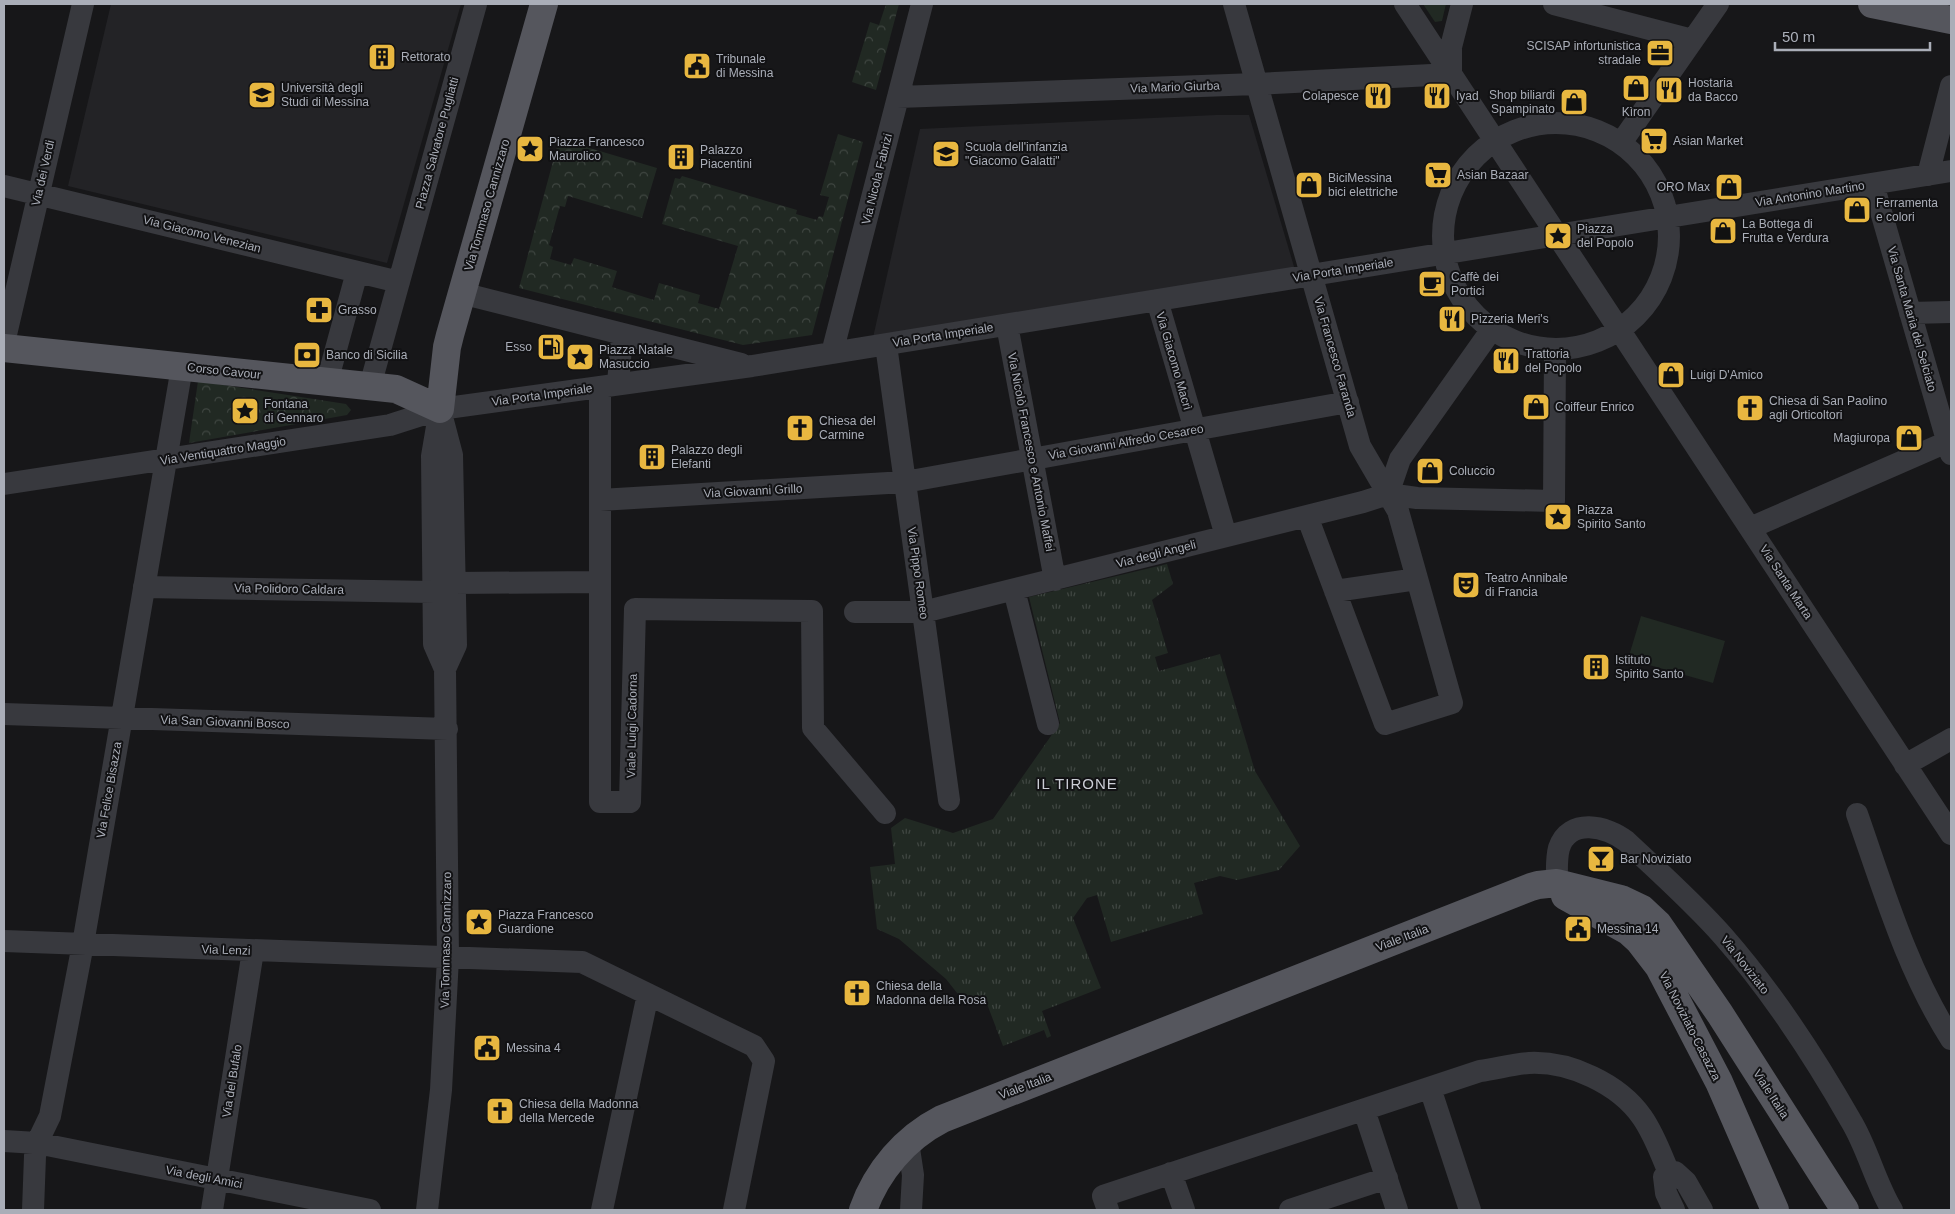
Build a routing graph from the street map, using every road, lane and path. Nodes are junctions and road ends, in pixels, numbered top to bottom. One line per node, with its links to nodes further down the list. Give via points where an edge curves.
1 (83, 4): 23 (street, Via dei Verdi)
2 (476, 4): 29 (street, Piazza Salvatore Pugliatti)
3 (544, 4): 30 (main road, Via Tommaso Cannizzaro)
4 (922, 4): 16 (street, Via Nicola Fabrizi)
5 (1234, 4): 14 (street, Via Francesco Faranda)
6 (1405, 4): 13 (street)
7 (1462, 4): 13 (street, via 1451,47)
8 (1554, 4): 12 (street)
9 (1718, 4): 12 (street)
10 (1872, 4): 11 (main road)
11 (1951, 20)
12 (1692, 40): 18 (street)
13 (1451, 74): 14 (street, Via Mario Giurba); 17 (street)
14 (1256, 84): 16 (street, Via Mario Giurba); 28 (street, Via Francesco Faranda)
15 (1951, 86): 20 (street)
16 (898, 97): 42 (street, Via Nicola Fabrizi)
17 (1495, 141): 18 (street, via 1530,126 1549,123 1587,127); 25 (street); 26 (street, via 1470,162 1453,190 1444,221)
18 (1621, 143): 24 (street, via 1647,168 1664,200)
19 (1951, 171): 20 (street, Via Antonino Martino)
20 (1928, 175): 21 (street, Via Antonino Martino)
21 (1874, 184): 24 (street, Via Antonino Martino); 33 (street, Via Santa Maria del Selciato)
22 (4, 186): 23 (street, Via Giacomo Venezian)
23 (38, 194): 27 (street, Via Giacomo Venezian); 38 (street, Via dei Verdi)
24 (1668, 217): 25 (street); 36 (street, via 1668,254 1657,289 1647,305)
25 (1557, 236): 26 (street); 36 (street)
26 (1444, 254): 28 (street, Via Porta Imperiale); 35 (street, via 1460,296)
27 (358, 272): 29 (street, Via Giacomo Venezian); 46 (street)
28 (1311, 275): 31 (street, Via Porta Imperiale); 48 (street, Via Francesco Faranda)
29 (399, 282): 45 (street, Piazza Salvatore Pugliatti)
30 (462, 293): 37 (street); 49 (main road, Via Tommaso Cannizzaro, via 447,347)
31 (1157, 300): 34 (street, Via Porta Imperiale); 50 (street, Via Giacomo Macrì)
32 (1951, 312): 33 (street)
33 (1910, 313): 51 (street, Via Santa Maria del Selciato)
34 (1006, 325): 39 (street, Via Porta Imperiale); 53 (street, Via Nicolò Francesco e Antonio Maffei)
35 (1492, 330): 41 (street, via 1522,345); 56 (street, via 1400,459)
36 (1620, 331): 41 (street, via 1589,345); 59 (street, Via Santa Marta)
37 (622, 334): 43 (street); 47 (street)
38 (4, 343)
39 (886, 345): 42 (street, Via Porta Imperiale); 54 (street, Via Pippo Romeo)
40 (4, 348): 44 (main road, Corso Cavour)
41 (1555, 350): 56 (street, via 1554,501 1418,498)
42 (832, 353): 43 (street, Via Porta Imperiale)
43 (752, 366): 47 (street, Via Porta Imperiale)
44 (182, 367): 46 (main road, Corso Cavour); 52 (street, Via Felice Bisazza)
45 (373, 377): 46 (main road, Corso Cavour); 49 (main road, Corso Cavour)
46 (328, 382)
47 (609, 386): 49 (street, Via Porta Imperiale); 57 (street, Viale Luigi Cadorna)
48 (1348, 402): 50 (street, Via Giovanni Alfredo Cesareo); 56 (street, Via Francesco Faranda, via 1360,446)
49 (440, 409): 52 (street, Via Ventiquattro Maggio, via 390,426); 64 (street, Via Tommaso Cannizzaro, via 452,455); 68 (street, Via Tommaso Cannizzaro, via 432,456)
50 (1194, 430): 53 (street, Via Giovanni Alfredo Cesareo); 60 (street, Via Giacomo Macrì)
51 (1950, 446): 59 (street)
52 (166, 459): 55 (street, Via Ventiquattro Maggio); 65 (street, Via Felice Bisazza)
53 (1032, 459): 54 (street, Via Giovanni Alfredo Cesareo); 61 (street, Via Nicolò Francesco e Antonio Maffei)
54 (905, 482): 57 (street, Via Giovanni Grillo); 70 (street, Via Pippo Romeo)
55 (4, 484)
56 (1388, 494): 58 (street, Via degli Angeli); 62 (street, Via Francesco Faranda, via 1398,511)
57 (600, 500): 63 (street, Viale Luigi Cadorna)
58 (1307, 516): 60 (street, Via degli Angeli); 67 (street)
59 (1750, 528): 77 (street, Via Santa Marta)
60 (1226, 536): 61 (street, Via degli Angeli)
61 (1055, 580): 66 (street, Via degli Angeli)
62 (1417, 580): 67 (street); 67 (street, Via Francesco Faranda, via 1452,703 1385,724)
63 (600, 582): 64 (street); 79 (street, Viale Luigi Cadorna, via 600,802 630,802 635,609 812,611 813,728)
64 (454, 583): 71 (street, Via Tommaso Cannizzaro, via 456,645)
65 (144, 587): 68 (street, Via Polidoro Caldara); 73 (street, Via Felice Bisazza)
66 (1014, 590): 70 (street, Via degli Angeli); 74 (street)
67 (1335, 591)
68 (433, 592): 71 (street, Via Tommaso Cannizzaro, via 434,644)
69 (855, 612): 70 (street, Via degli Angeli)
70 (923, 612): 78 (street, Via Pippo Romeo)
71 (446, 669): 75 (street, Via Tommaso Cannizzaro)
72 (4, 714): 73 (street, Via San Giovanni Bosco)
73 (122, 718): 75 (street, Via San Giovanni Bosco); 84 (street, Via Felice Bisazza)
74 (1048, 724)
75 (447, 729): 86 (street, Via Tommaso Cannizzaro)
76 (1951, 739): 77 (street)
77 (1905, 765): 81 (street, Via Santa Marta)
78 (949, 800)
79 (885, 813)
80 (1857, 814): 88 (street, via 1905,950 1932,1008)
81 (1951, 834)
82 (1557, 883): 92 (main road, Viale Italia, via 1531,887 979,1104 930,1125); 113 (main road, Via Noviziato-Casazza, via 1559,893 1628,931 1659,967 1707,1056); 114 (main road, Viale Italia, via 1632,904 1658,924 1720,1014); 115 (street, Via Noviziato, via 1557,858 1562,841 1583,827 1599,828 1616,833 1689,899 1723,936 1796,1031 1852,1123)
83 (4, 941): 84 (street, Via Lenzi)
84 (83, 944): 85 (street, Via Lenzi); 93 (street, Via Felice Bisazza, via 50,1116)
85 (253, 951): 86 (street, Via Lenzi); 97 (street, Via del Bufalo)
86 (448, 958): 87 (street, via 582,962); 101 (street, Via Tommaso Cannizzaro, via 442,1090)
87 (648, 994): 102 (street); 103 (street, via 754,1046 764,1061)
88 (1951, 1039)
89 (1430, 1088): 90 (street); 95 (street, via 1480,1071 1529,1063 1576,1071 1592,1077 1630,1103 1653,1135); 110 (street)
90 (1364, 1110): 94 (street); 96 (street)
91 (4, 1141): 93 (street, Via degli Amici)
92 (908, 1142): 104 (main road, Viale Italia, via 885,1168); 105 (street, via 913,1175)
93 (37, 1143): 97 (street, Via degli Amici); 98 (street, Via Felice Bisazza)
94 (1171, 1173): 106 (street, via 1104,1196); 107 (street)
95 (1669, 1173): 111 (street, via 1664,1177 1664,1185); 112 (street, via 1681,1176)
96 (1386, 1178): 108 (street); 109 (street)
97 (216, 1180): 99 (street, Via del Bufalo); 100 (street, Via degli Amici)
98 (33, 1210)
99 (212, 1210)
100 (370, 1210)
101 (427, 1210)
102 (602, 1210)
103 (734, 1210)
104 (863, 1210)
105 (911, 1210)
106 (1108, 1210)
107 (1184, 1210)
108 (1290, 1210)
109 (1397, 1210)
110 (1470, 1210)
111 (1674, 1210)
112 (1702, 1210)
113 (1775, 1210)
114 (1845, 1210)
115 (1892, 1210)

